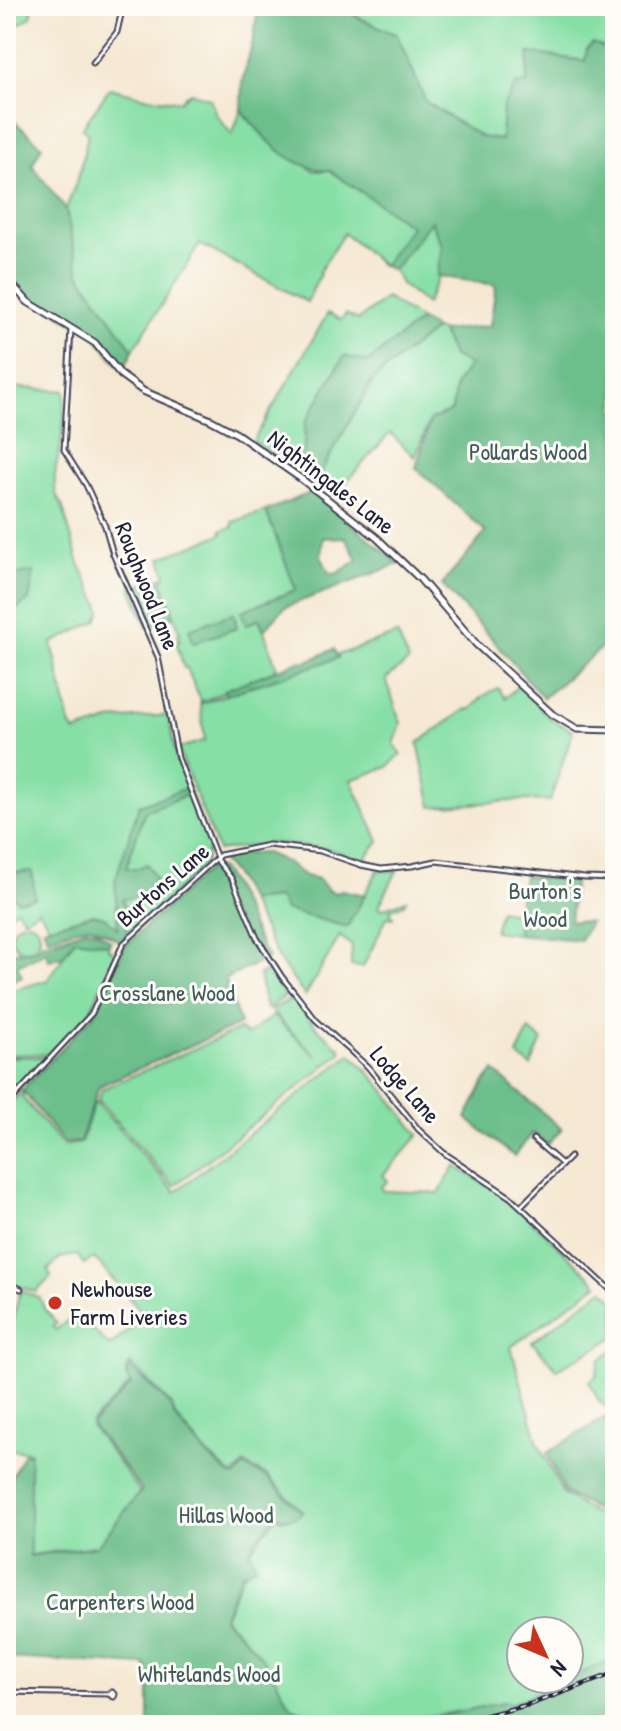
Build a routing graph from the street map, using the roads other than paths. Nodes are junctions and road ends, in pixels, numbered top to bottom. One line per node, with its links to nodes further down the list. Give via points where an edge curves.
1 (123, 6): 2 (street, via 117,32)
2 (93, 63)
3 (6, 278): 4 (main road, Nightingales Lane, via 28,302)
4 (71, 328): 5 (main road, Nightingales Lane, via 95,343 121,375 143,391 237,434 376,537 477,645 552,714 577,729); 6 (street, Roughwood Lane, via 64,450 105,526 158,657 178,758)
5 (615, 730)
6 (216, 858): 7 (street, Burtons Lane, via 269,845 320,851 381,869 436,861); 8 (street, Burtons Lane, via 123,944 92,1013); 12 (street, Lodge Lane, via 232,879 257,938 316,1020 368,1067 444,1153)
7 (615, 879)
8 (6, 1106)
9 (533, 1139): 11 (street)
10 (570, 1157): 11 (street)
11 (562, 1164): 12 (street)
12 (521, 1206): 15 (street, Lodge Lane)
13 (6, 1283): 14 (street)
14 (21, 1289)
15 (615, 1294)
16 (6, 1692): 17 (street)
17 (110, 1694)

